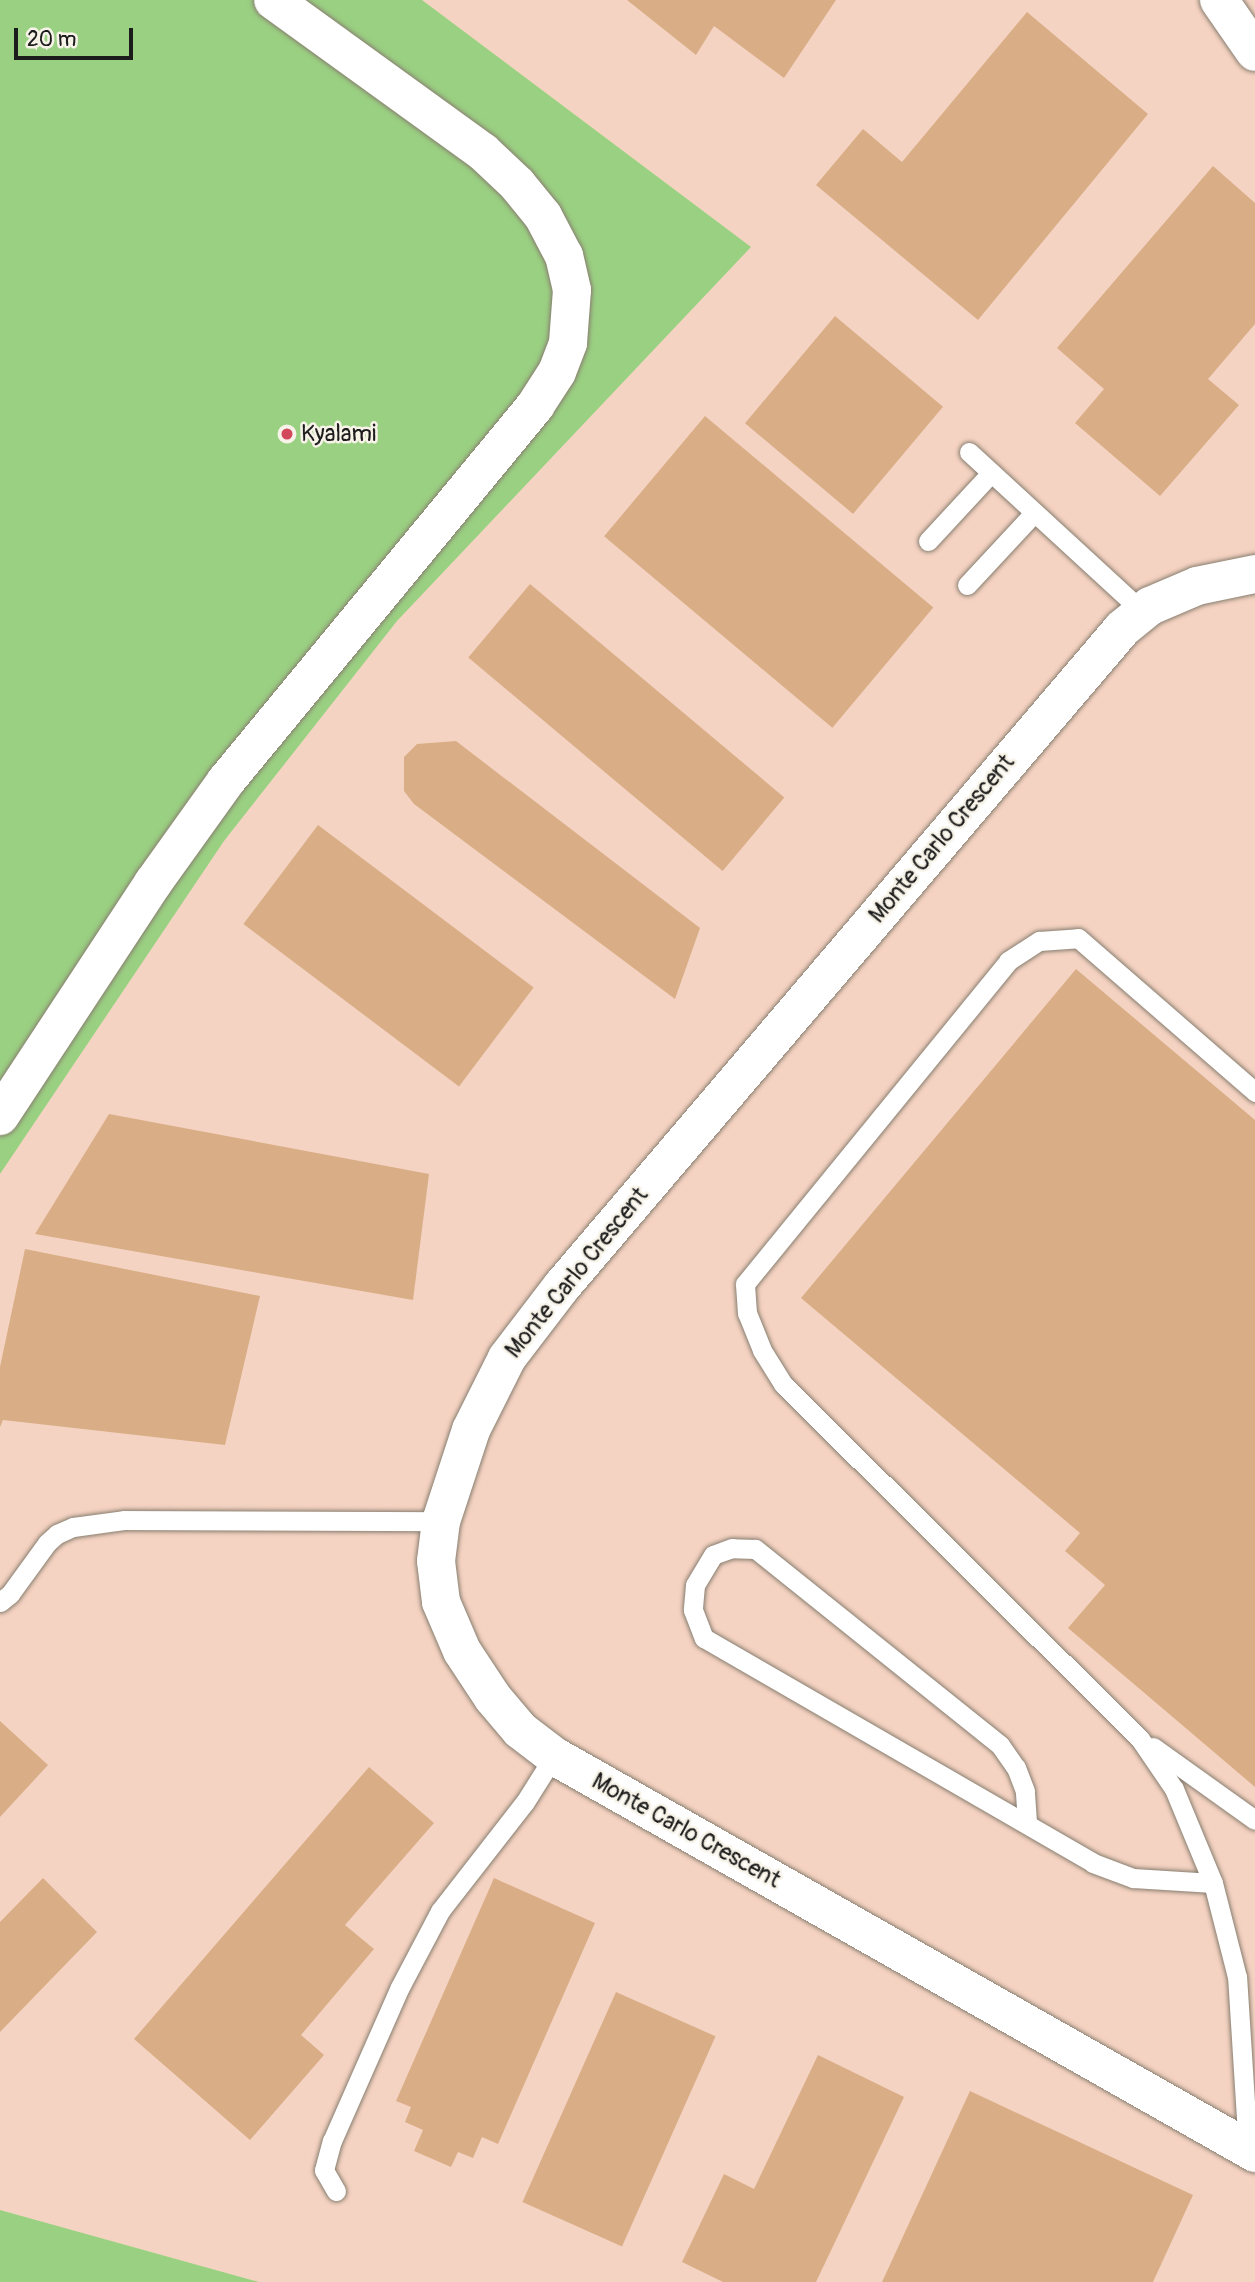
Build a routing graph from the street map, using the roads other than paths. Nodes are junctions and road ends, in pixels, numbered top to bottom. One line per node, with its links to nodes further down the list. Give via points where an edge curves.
1 (274, 0): 12 (street, via 483,152 517,184 543,216 564,256 572,290 568,343 557,372 535,406 226,781)
2 (1219, 0): 3 (street)
3 (1255, 52)
4 (969, 452): 5 (lane)
5 (991, 473): 6 (lane); 7 (lane)
6 (1034, 513): 9 (lane); 10 (lane)
7 (928, 541)
8 (1255, 574): 10 (street, Monte Carlo Crescent, via 1197,586)
9 (967, 585)
10 (1143, 612): 13 (street, Monte Carlo Crescent, via 1092,662 562,1286 507,1358 471,1430)
11 (1255, 1092): 15 (lane, via 1078,938 1039,941 1008,961 745,1284 747,1313 783,1384)
12 (0, 1116)
13 (441, 1521): 14 (lane, via 124,1520 74,1527 47,1543); 16 (street, Monte Carlo Crescent, via 436,1561 441,1602 462,1651 520,1730)
14 (0, 1602)
15 (1140, 1739): 17 (lane); 19 (lane, via 1174,1788)
16 (554, 1756): 20 (street, Monte Carlo Crescent); 21 (lane, via 525,1802 440,1912 400,1987 332,2141 324,2170)
17 (1255, 1820)
18 (1027, 1822): 18 (lane, via 704,1638 693,1610 695,1585 713,1555 733,1548 755,1549 1000,1745 1016,1768); 19 (lane, via 1093,1863 1133,1878)
19 (1213, 1883): 20 (lane, via 1237,1977)
20 (1251, 2151)
21 (336, 2192)

